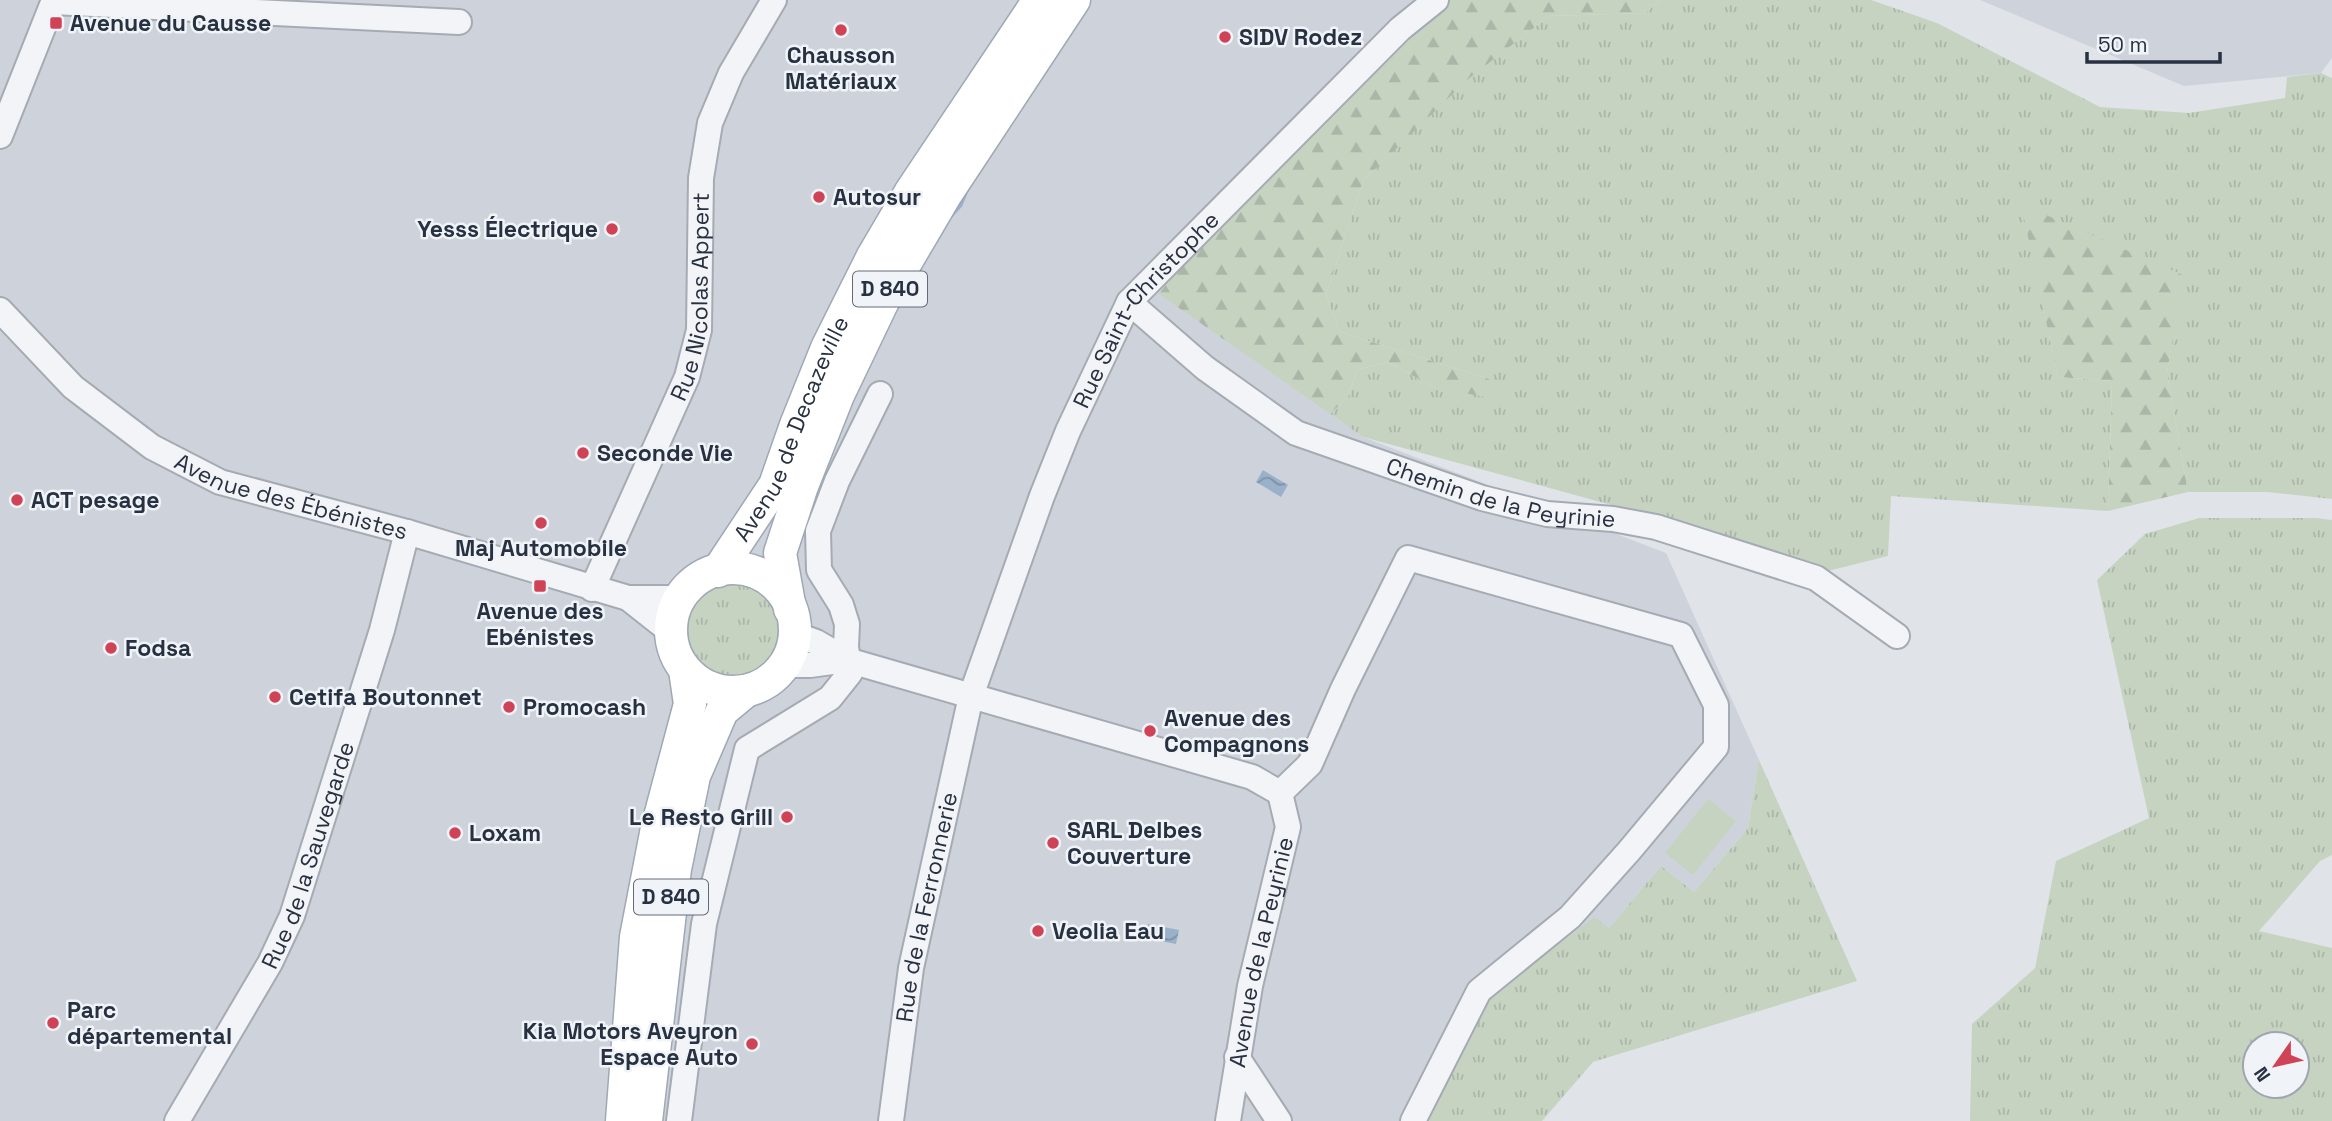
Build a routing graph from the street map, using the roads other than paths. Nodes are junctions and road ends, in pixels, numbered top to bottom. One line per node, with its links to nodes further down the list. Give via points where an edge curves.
1 (774, 0): 13 (street, Rue Nicolas Appert, via 731,73 710,123 701,178 699,330 687,377)
2 (1039, 0): 12 (main road, Avenue de Decazeville / D 840, via 873,256 827,348 775,485)
3 (1074, 0): 16 (main road, Avenue de Decazeville / D 840, via 946,194 883,301 838,395 780,553)
4 (1436, 0): 8 (street, Rue Saint-Christophe, via 1399,29)
5 (54, 1): 6 (street); 7 (street)
6 (458, 22)
7 (0, 135)
8 (1129, 302): 18 (street, Chemin de la Peyrinie, via 1205,368 1296,433 1482,498 1547,514 1656,527 1816,578); 23 (street, Rue Saint-Christophe, via 1059,452)
9 (0, 310): 11 (street, Avenue des Ébénistes, via 73,387 152,447 220,482)
10 (880, 394): 19 (street, via 818,531 818,570 848,624)
11 (407, 533): 13 (street, Avenue des Ébénistes); 26 (street, Rue de la Sauvegarde, via 382,630 292,916 270,963)
12 (718, 570): 15 (main road, via 696,580); 16 (main road, via 740,569 761,576 779,590)
13 (592, 589): 14 (street, Avenue des Ébénistes)
14 (628, 598): 15 (street, Avenue des Ébénistes); 17 (street, Avenue des Ébénistes)
15 (680, 598): 17 (main road)
16 (792, 622): 19 (street); 20 (main road)
17 (671, 632): 21 (main road)
18 (1897, 636)
19 (847, 660): 20 (street); 23 (street); 29 (street, via 850,673 830,698 747,748 704,924)
20 (784, 665): 22 (main road, via 767,682)
21 (685, 670): 22 (main road, via 713,689); 27 (main road, D 840, via 690,704 657,828 636,937)
22 (746, 691): 28 (main road, D 840, via 722,711 694,776 675,869)
23 (971, 696): 24 (street, via 1252,777); 30 (street, Rue de la Ferronnerie, via 911,968)
24 (1280, 793): 25 (street, Avenue de la Peyrinie, via 1288,827); 33 (street, via 1311,764 1408,558 1681,635 1716,705 1716,747 1570,916 1479,991)
25 (1237, 1057): 31 (street, Avenue de la Peyrinie); 32 (street)
26 (177, 1121)
27 (622, 1121)
28 (646, 1121)
29 (679, 1121)
30 (891, 1121)
31 (1228, 1121)
32 (1279, 1121)
33 (1413, 1121)

